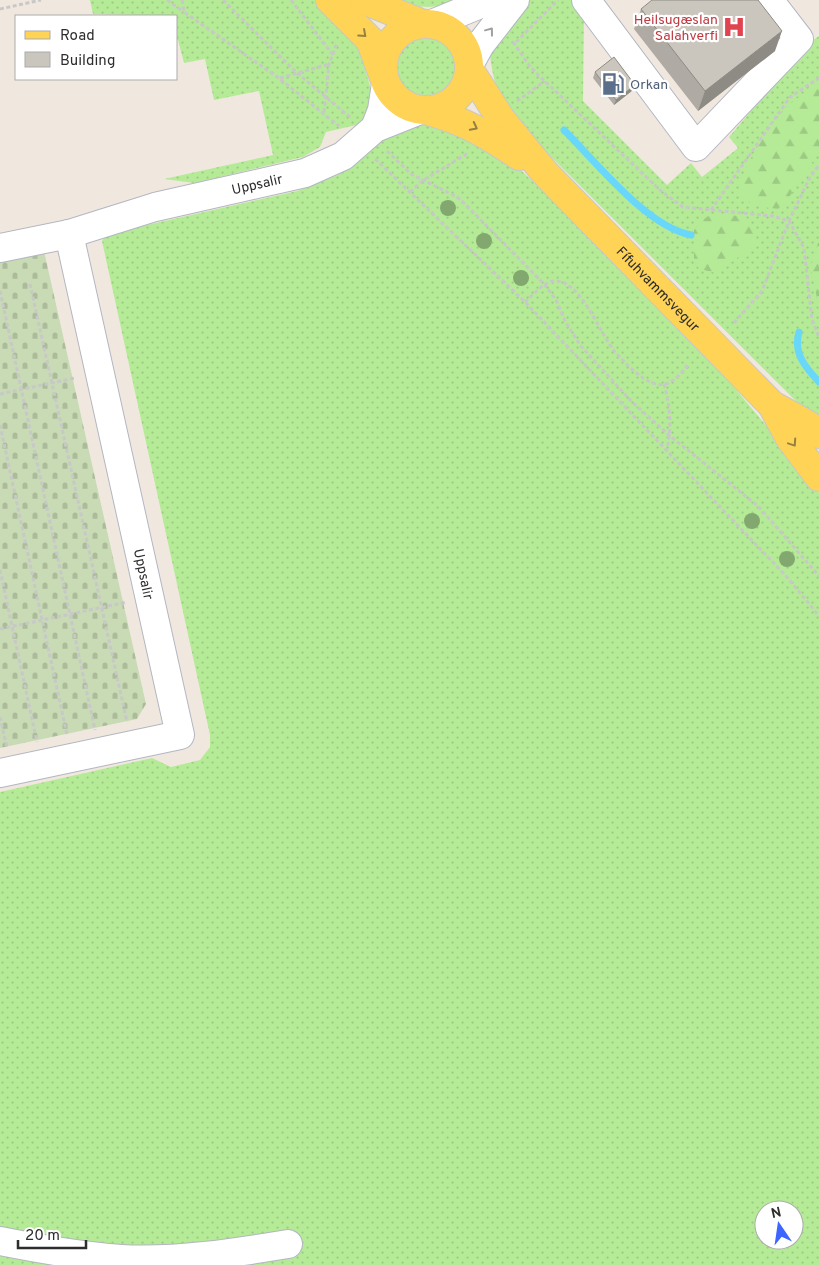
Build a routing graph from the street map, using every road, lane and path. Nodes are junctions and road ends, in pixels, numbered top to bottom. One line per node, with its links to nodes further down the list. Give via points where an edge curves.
1 (41, 0): 13 (path)
2 (167, 0): 14 (path)
3 (182, 0): 14 (path)
4 (223, 0): 22 (path)
5 (291, 0): 19 (path)
6 (330, 0): 25 (main road, one-way to 25, via 370,40)
7 (364, 0): 15 (main road)
8 (490, 0): 15 (street)
9 (515, 0): 21 (street, one-way to 9, via 480,45)
10 (558, 0): 18 (path)
11 (586, 0): 12 (street, via 696,147 799,39)
12 (769, 0)
13 (0, 9)
14 (184, 12): 23 (path)
15 (428, 24): 21 (main road, via 446,29 458,38 466,50); 25 (main road, via 409,28 388,47 384,61)
16 (338, 38): 19 (path)
17 (507, 39): 18 (path)
18 (515, 44): 26 (path, via 531,68)
19 (334, 55): 20 (path)
20 (329, 64): 22 (path); 27 (path)
21 (469, 67): 29 (main road, via 464,89 456,99 445,106); 34 (main road, Fífuhvammsvegur, via 501,119)
22 (297, 73): 23 (path); 27 (path)
23 (280, 78): 30 (path)
24 (819, 78): 37 (path, via 790,96)
25 (385, 80): 29 (main road, via 394,97 406,106); 31 (street, via 382,110)
26 (545, 81): 28 (path); 37 (path, via 661,191 683,207)
27 (326, 96): 30 (path); 31 (path)
28 (510, 106)
29 (424, 111): 31 (street, Uppsalir); 34 (main road, Fífuhvammsvegur, one-way to 34, via 466,123 488,134)
30 (324, 113): 31 (path)
31 (368, 135): 35 (path); 36 (path); 39 (street, Uppsalir, via 343,156 305,173 155,207)
32 (472, 151): 35 (path)
33 (819, 165): 38 (path)
34 (545, 173): 53 (main road, Fífuhvammsvegur)
35 (422, 181): 36 (path); 42 (path, via 457,197)
36 (410, 192): 44 (path)
37 (711, 210): 38 (path, via 774,216)
38 (789, 221): 45 (path, via 762,291); 46 (path, via 804,248 812,320)
39 (69, 234): 40 (street, Uppsalir); 48 (street, Uppsalir)
40 (0, 248)
41 (30, 284): 49 (path)
42 (544, 285): 44 (path); 50 (path, via 554,280 575,290 614,351 648,381); 56 (path, via 556,300 580,345 631,401)
43 (0, 291): 51 (path)
44 (525, 302): 57 (path)
45 (734, 323)
46 (819, 337)
47 (688, 365): 50 (path, via 671,382)
48 (100, 372): 49 (path); 61 (street, Uppsalir)
49 (52, 382): 51 (path); 62 (path)
50 (664, 384): 56 (path)
51 (21, 389): 52 (path); 63 (path)
52 (0, 394)
53 (772, 405): 55 (main road, Fífuhvammsvegur); 58 (main road, Fífuhvammsvegur, one-way to 58, via 789,438)
54 (0, 425): 65 (path)
55 (819, 434)
56 (670, 436): 57 (path); 60 (path, via 758,506)
57 (666, 450): 64 (path, via 786,576)
58 (819, 477)
59 (0, 570): 66 (path)
60 (819, 576)
61 (149, 597): 62 (path); 69 (street, Uppsalir, via 180,735)
62 (102, 607): 63 (path); 69 (path)
63 (70, 614): 65 (path); 70 (path)
64 (819, 616)
65 (42, 620): 66 (path); 71 (path)
66 (12, 626): 67 (path); 72 (path)
67 (0, 628)
68 (0, 717): 73 (path)
69 (132, 745): 70 (street, Uppsalir)
70 (100, 752): 71 (street, Uppsalir)
71 (72, 758): 72 (street, Uppsalir)
72 (42, 764): 73 (street, Uppsalir)
73 (6, 772)
74 (0, 1240): 75 (street, via 52,1251 122,1259 209,1256)
75 (288, 1244)

